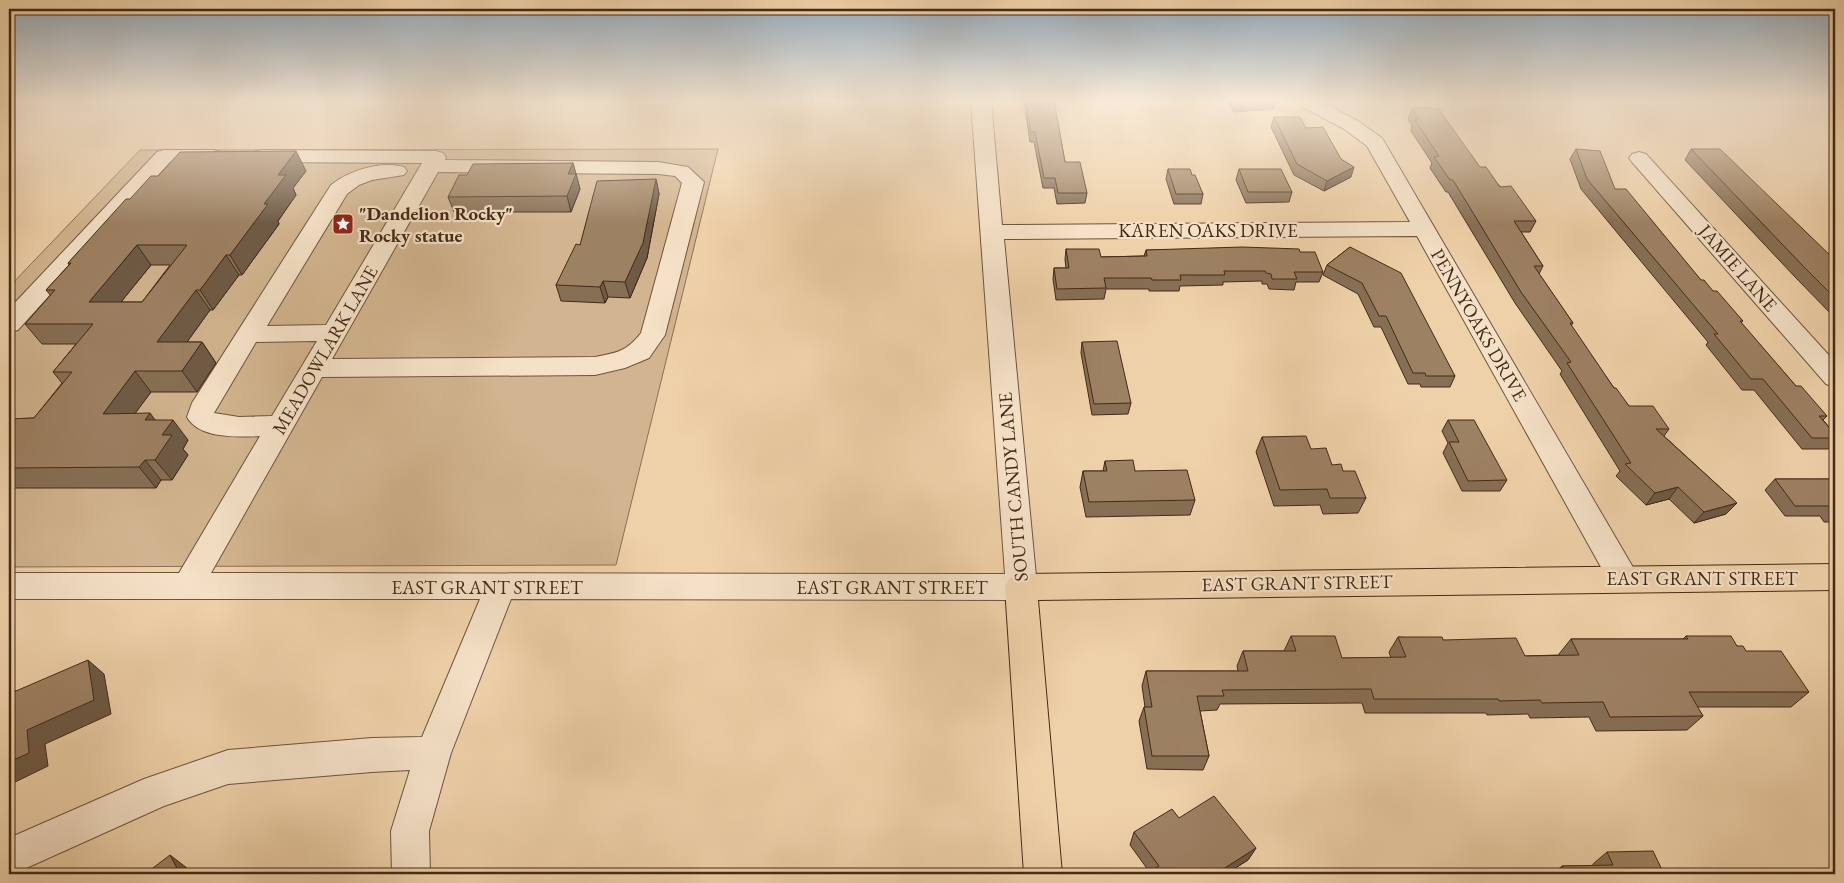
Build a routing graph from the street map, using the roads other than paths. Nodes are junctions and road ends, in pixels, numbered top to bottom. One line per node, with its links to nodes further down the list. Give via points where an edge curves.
1 (984, 142): 6 (street, SOUTH CANDY LANE)
2 (1375, 142): 5 (street, PENNYOAKS DRIVE)
3 (1639, 158): 11 (street, JAMIE LANE)
4 (430, 168): 7 (street, via 436,157 164,156); 8 (street, MEADOWLARK LANE); 9 (street, via 366,174 338,190); 10 (street, via 658,168 681,171 693,182 654,335 640,352 595,366)
5 (1424, 229): 6 (street, KAREN OAKS DRIVE); 14 (street, PENNYOAKS DRIVE)
6 (992, 232): 18 (street, SOUTH CANDY LANE)
7 (9, 324)
8 (334, 333): 9 (street); 10 (street, MEADOWLARK LANE)
9 (249, 334): 12 (street, via 201,410 200,417 205,422 221,425)
10 (314, 368): 12 (street, MEADOWLARK LANE)
11 (1835, 378)
12 (280, 426): 16 (street, MEADOWLARK LANE)
13 (1835, 577): 14 (main road, EAST GRANT STREET)
14 (1623, 578): 18 (main road, EAST GRANT STREET)
15 (9, 586): 16 (street, EAST GRANT STREET)
16 (188, 586): 17 (street, EAST GRANT STREET)
17 (500, 588): 18 (street, EAST GRANT STREET); 19 (street)
18 (1021, 588): 22 (main road, SOUTH CANDY LANE)
19 (433, 753): 20 (street, via 228,767 157,791); 21 (street, via 410,832)
20 (9, 857)
21 (411, 874)
22 (1043, 874)

